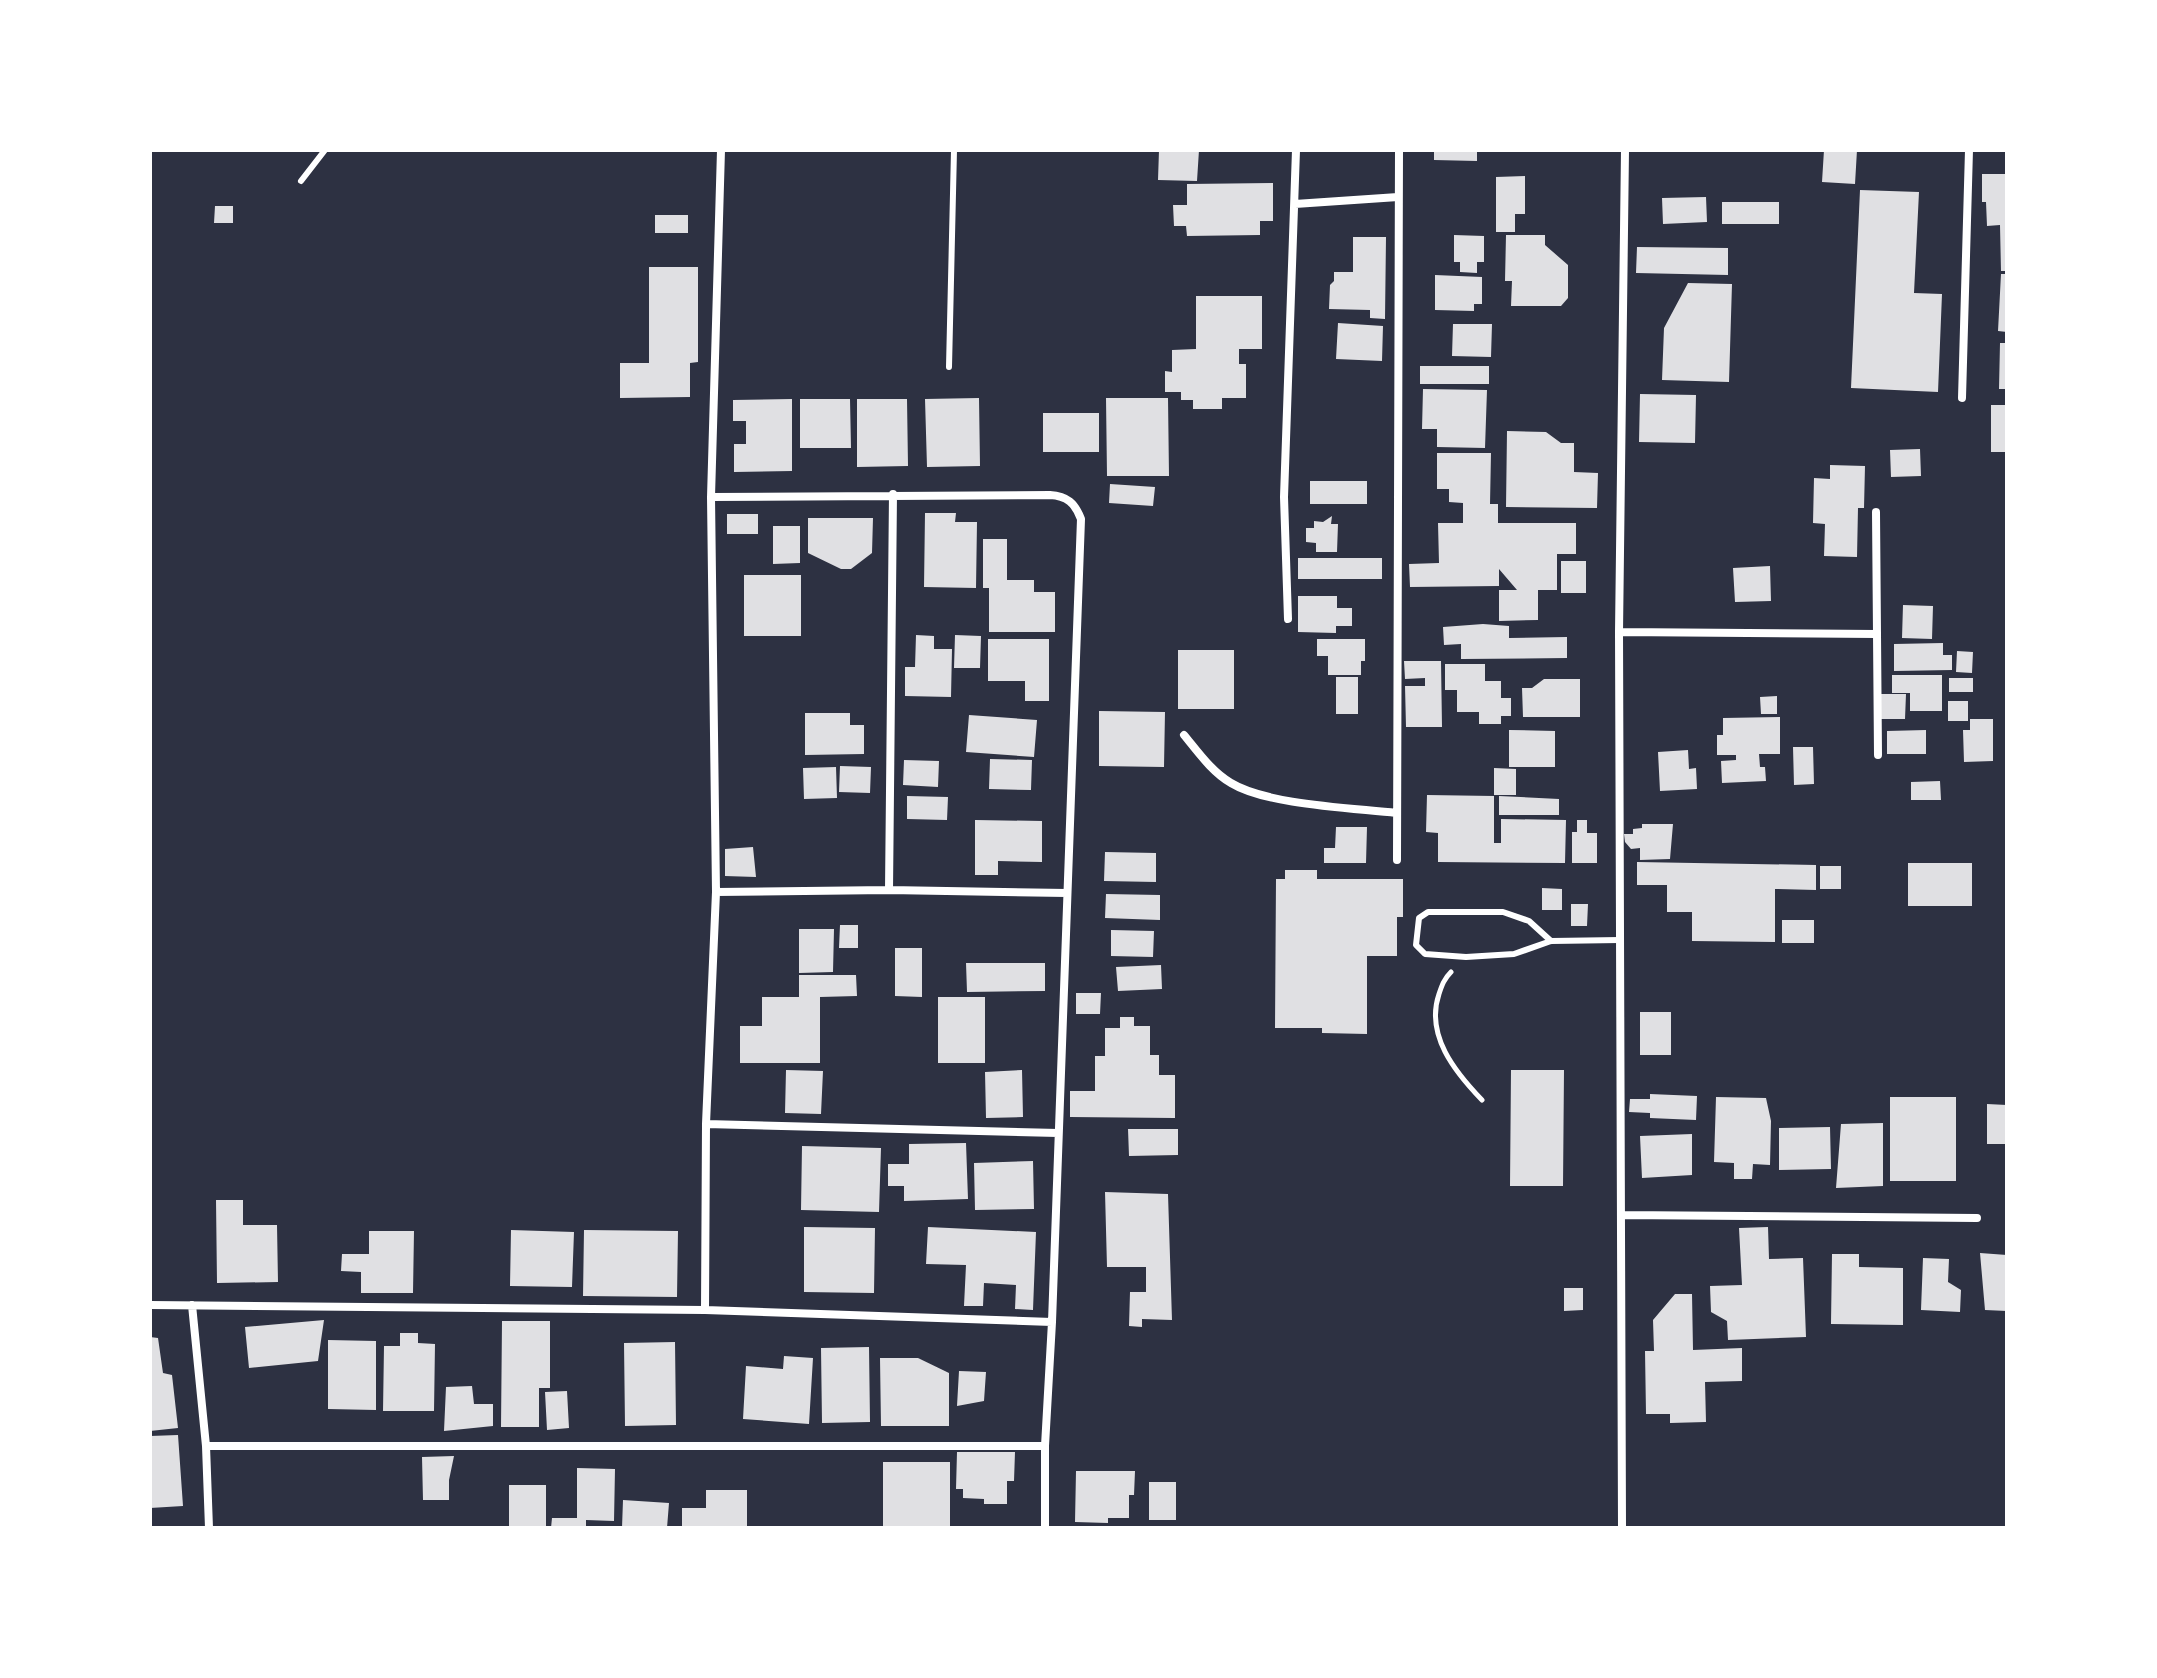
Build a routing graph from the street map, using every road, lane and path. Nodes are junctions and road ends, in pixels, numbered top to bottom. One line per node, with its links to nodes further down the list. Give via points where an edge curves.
1 (325, 150): 8 (lane)
2 (721, 150): 14 (street)
3 (954, 150): 11 (lane)
4 (1296, 150): 10 (street)
5 (1399, 150): 9 (street)
6 (1625, 150): 17 (street)
7 (1969, 150): 12 (street)
8 (301, 181)
9 (1398, 197): 10 (street); 21 (street)
10 (1295, 204): 16 (street, via 1284,497)
11 (949, 367)
12 (1962, 398)
13 (893, 494): 14 (street); 23 (street); 25 (street, via 1050,495 1062,496 1077,508 1081,519)
14 (711, 497): 24 (street)
15 (1876, 512): 18 (street)
16 (1288, 619)
17 (1619, 632): 18 (street); 26 (street)
18 (1877, 634): 20 (street)
19 (1184, 735): 21 (street, via 1233,785 1304,803)
20 (1878, 755)
21 (1396, 813): 22 (street)
22 (1397, 860)
23 (889, 890): 24 (street); 25 (street)
24 (716, 892): 30 (street)
25 (1067, 893): 31 (street)
26 (1620, 940): 27 (lane); 32 (street)
27 (1551, 941): 28 (lane, via 1514,954); 28 (lane, via 1529,921 1503,912 1423,914 1416,931 1421,951)
28 (1466, 957): 29 (path, via 1444,979 1434,1008 1439,1039 1458,1075)
29 (1482, 1100)
30 (706, 1124): 31 (street); 36 (street)
31 (1058, 1133): 37 (street)
32 (1621, 1215): 33 (street); 42 (street)
33 (1977, 1218)
34 (150, 1305): 35 (street)
35 (192, 1305): 36 (street); 38 (street)
36 (705, 1310): 37 (street)
37 (1052, 1322): 39 (street)
38 (206, 1446): 39 (street); 40 (street)
39 (1045, 1446): 41 (street)
40 (209, 1528)
41 (1045, 1528)
42 (1622, 1528)

